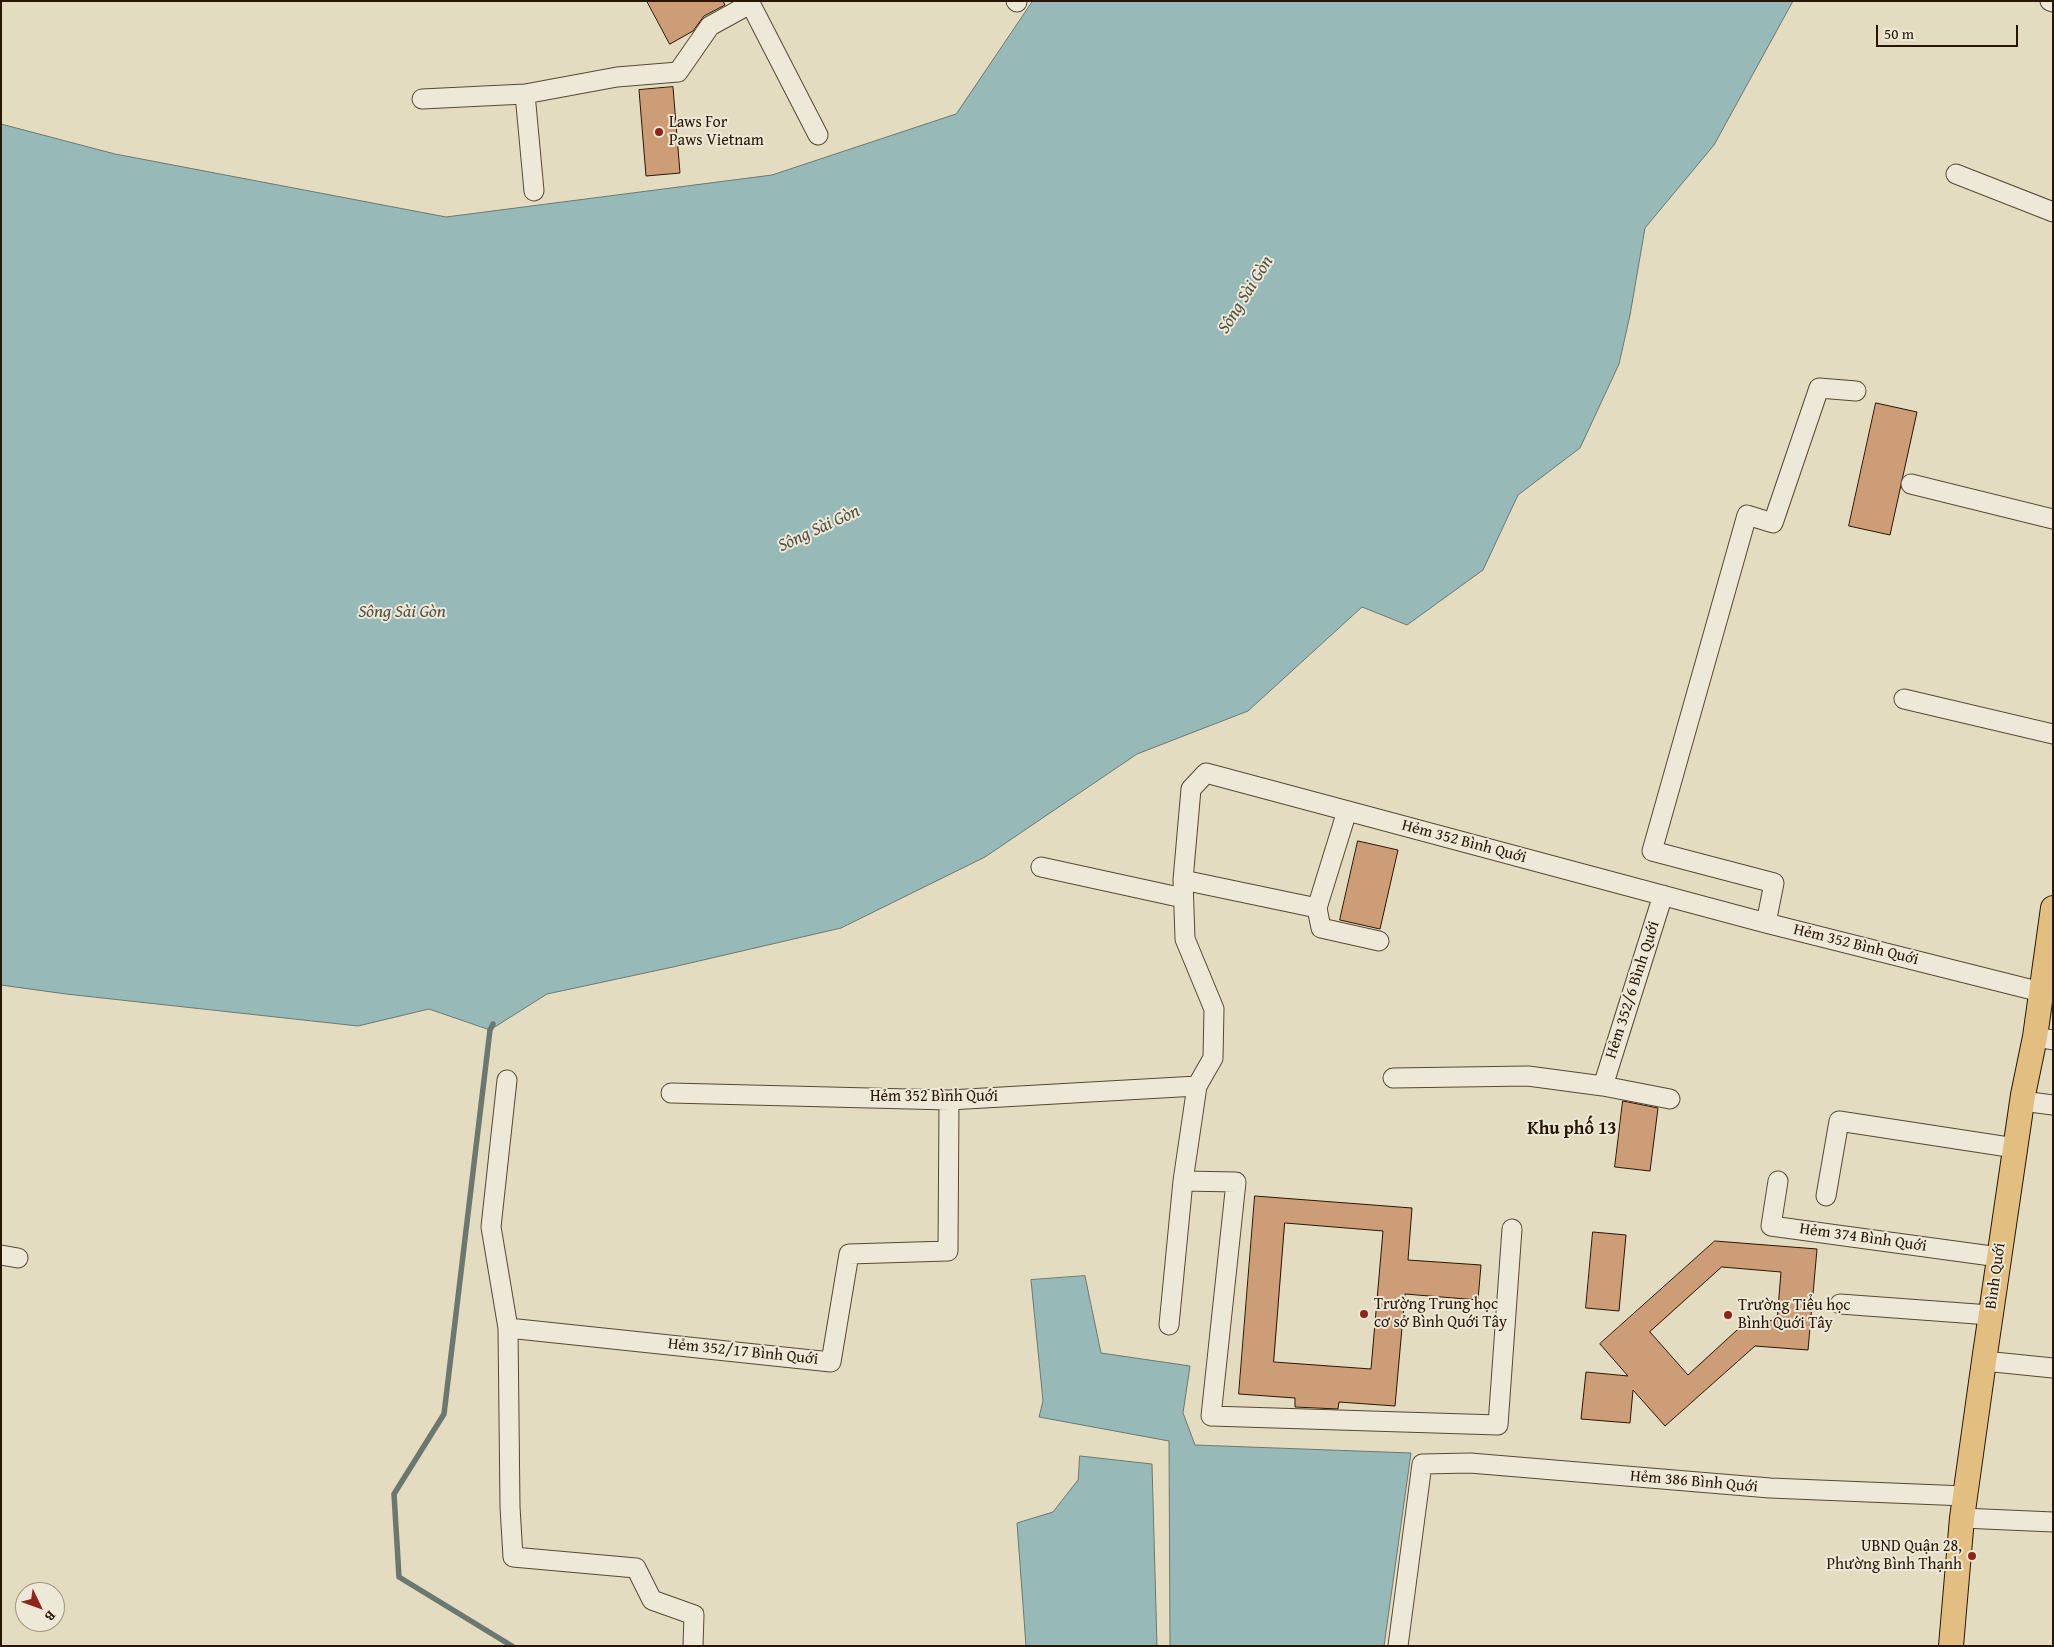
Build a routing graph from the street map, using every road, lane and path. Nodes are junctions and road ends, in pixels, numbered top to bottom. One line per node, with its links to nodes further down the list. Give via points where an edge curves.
1 (749, 3): 2 (street, via 710,26 678,72 617,77); 4 (street)
2 (525, 94): 3 (street); 6 (street)
3 (422, 99)
4 (818, 135)
5 (1956, 174): 7 (street)
6 (534, 191)
7 (2053, 212)
8 (1856, 391): 19 (street, via 1819,388 1773,524 1747,515 1652,851 1774,883)
9 (1911, 484): 10 (street)
10 (2053, 519)
11 (1904, 699): 12 (street)
12 (2053, 734)
13 (1347, 811): 15 (street, Hẻm 352 Bình Quới, via 1206,773 1191,788); 16 (street, Hẻm 352 Bình Quới); 17 (street)
14 (1041, 867): 15 (street)
15 (1183, 889): 17 (street); 25 (street, Hẻm 352 Bình Quới, via 1184,939 1214,1009 1213,1058)
16 (1663, 895): 19 (street, Hẻm 352 Bình Quới); 26 (street, Hẻm 352/6 Bình Quới)
17 (1317, 908): 20 (street, via 1321,928)
18 (2053, 908): 21 (main road, Bình Quới)
19 (1766, 923): 21 (street, Hẻm 352 Bình Quới)
20 (1379, 941)
21 (2041, 992): 22 (main road, Bình Quới)
22 (2044, 1038): 30 (main road, Bình Quới)
23 (1393, 1078): 26 (street, via 1528,1076)
24 (507, 1080): 41 (street, via 491,1227)
25 (1197, 1086): 29 (street, Hẻm 352 Bình Quới); 34 (street, Hẻm 352 Bình Quới)
26 (1603, 1086): 28 (street)
27 (671, 1093): 29 (street, Hẻm 352 Bình Quới)
28 (1670, 1099)
29 (949, 1100): 41 (street, Hẻm 352/17 Bình Quới, via 948,1251 849,1254 831,1362)
30 (2022, 1101): 31 (street); 32 (main road, Bình Quới)
31 (2053, 1105)
32 (2015, 1148): 35 (street, via 1839,1122); 37 (main road, Bình Quới)
33 (1778, 1181): 37 (street, Hẻm 374 Bình Quới, via 1771,1226)
34 (1183, 1182): 36 (street, via 1236,1182 1211,1416 1498,1425); 40 (street, Hẻm 352 Bình Quới)
35 (1826, 1196)
36 (1512, 1229)
37 (1999, 1256): 39 (main road, Bình Quới)
38 (1840, 1304): 39 (street)
39 (1990, 1315): 42 (main road, Bình Quới)
40 (1169, 1325)
41 (508, 1328): 46 (street, via 513,1557 636,1568 652,1600 694,1615)
42 (1984, 1361): 43 (street); 44 (main road, Bình Quới)
43 (2053, 1368)
44 (1964, 1507): 45 (street, Hẻm 386 Bình Quới); 47 (street, Hẻm 386 Bình Quới, via 1470,1462 1422,1464); 48 (main road, Bình Quới)
45 (2053, 1522)
46 (693, 1646)
47 (1398, 1646)
48 (1950, 1646)

